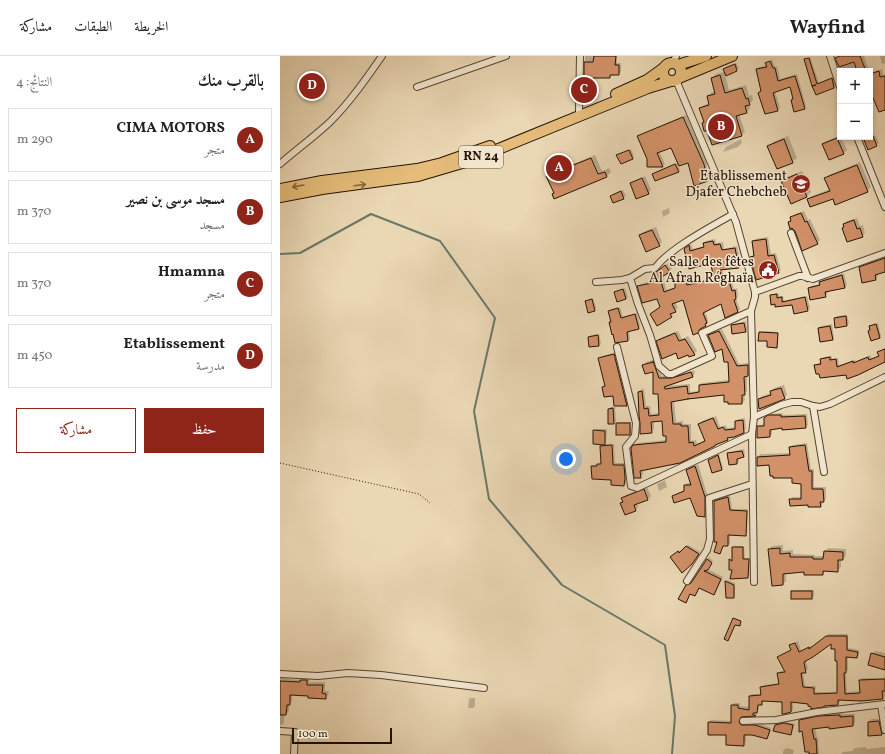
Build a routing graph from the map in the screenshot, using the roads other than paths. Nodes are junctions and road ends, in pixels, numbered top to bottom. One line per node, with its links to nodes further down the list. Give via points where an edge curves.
1 (382, 56): 13 (street, via 363,84 329,123)
2 (506, 56): 10 (street)
3 (580, 56): 11 (street)
4 (706, 56): 7 (highway, RN 24)
5 (732, 56): 9 (highway, RN 24)
6 (830, 56): 8 (street)
7 (673, 63): 9 (highway, via 681,70); 9 (highway, via 664,70 664,76); 11 (highway, RN 24, via 647,80)
8 (837, 78)
9 (675, 79): 15 (highway, RN 24, one-way to 9, via 398,180 469,162); 17 (street)
10 (418, 87)
11 (579, 111): 14 (highway, RN 24, one-way to 14, via 442,163)
12 (858, 140): 16 (street)
13 (280, 164)
14 (280, 189)
15 (280, 197)
16 (885, 207)
17 (733, 214): 20 (street, via 684,244 660,261 655,268 644,269); 23 (street)
18 (791, 233): 21 (street)
19 (885, 253): 21 (street, via 813,279)
20 (630, 278): 22 (street); 24 (street, via 659,366 668,374 712,356 702,333)
21 (808, 278): 23 (street, via 799,276)
22 (596, 282)
23 (754, 292): 24 (street)
24 (751, 310): 28 (street)
25 (617, 347): 29 (street, via 636,418 635,436 626,447 631,486 637,488)
26 (885, 377): 27 (street, via 830,404)
27 (813, 406): 28 (street, via 792,402); 30 (street)
28 (754, 417): 29 (street)
29 (752, 434): 31 (street)
30 (824, 472)
31 (752, 484): 32 (street, via 709,498 710,539 707,550); 33 (street)
32 (687, 581)
33 (754, 582)
34 (280, 674): 35 (street, via 381,675)
35 (484, 688)
36 (883, 704): 37 (street, via 776,720); 38 (street)
37 (743, 721)
38 (885, 730)
39 (280, 731): 40 (street, via 295,732)
40 (294, 754)

